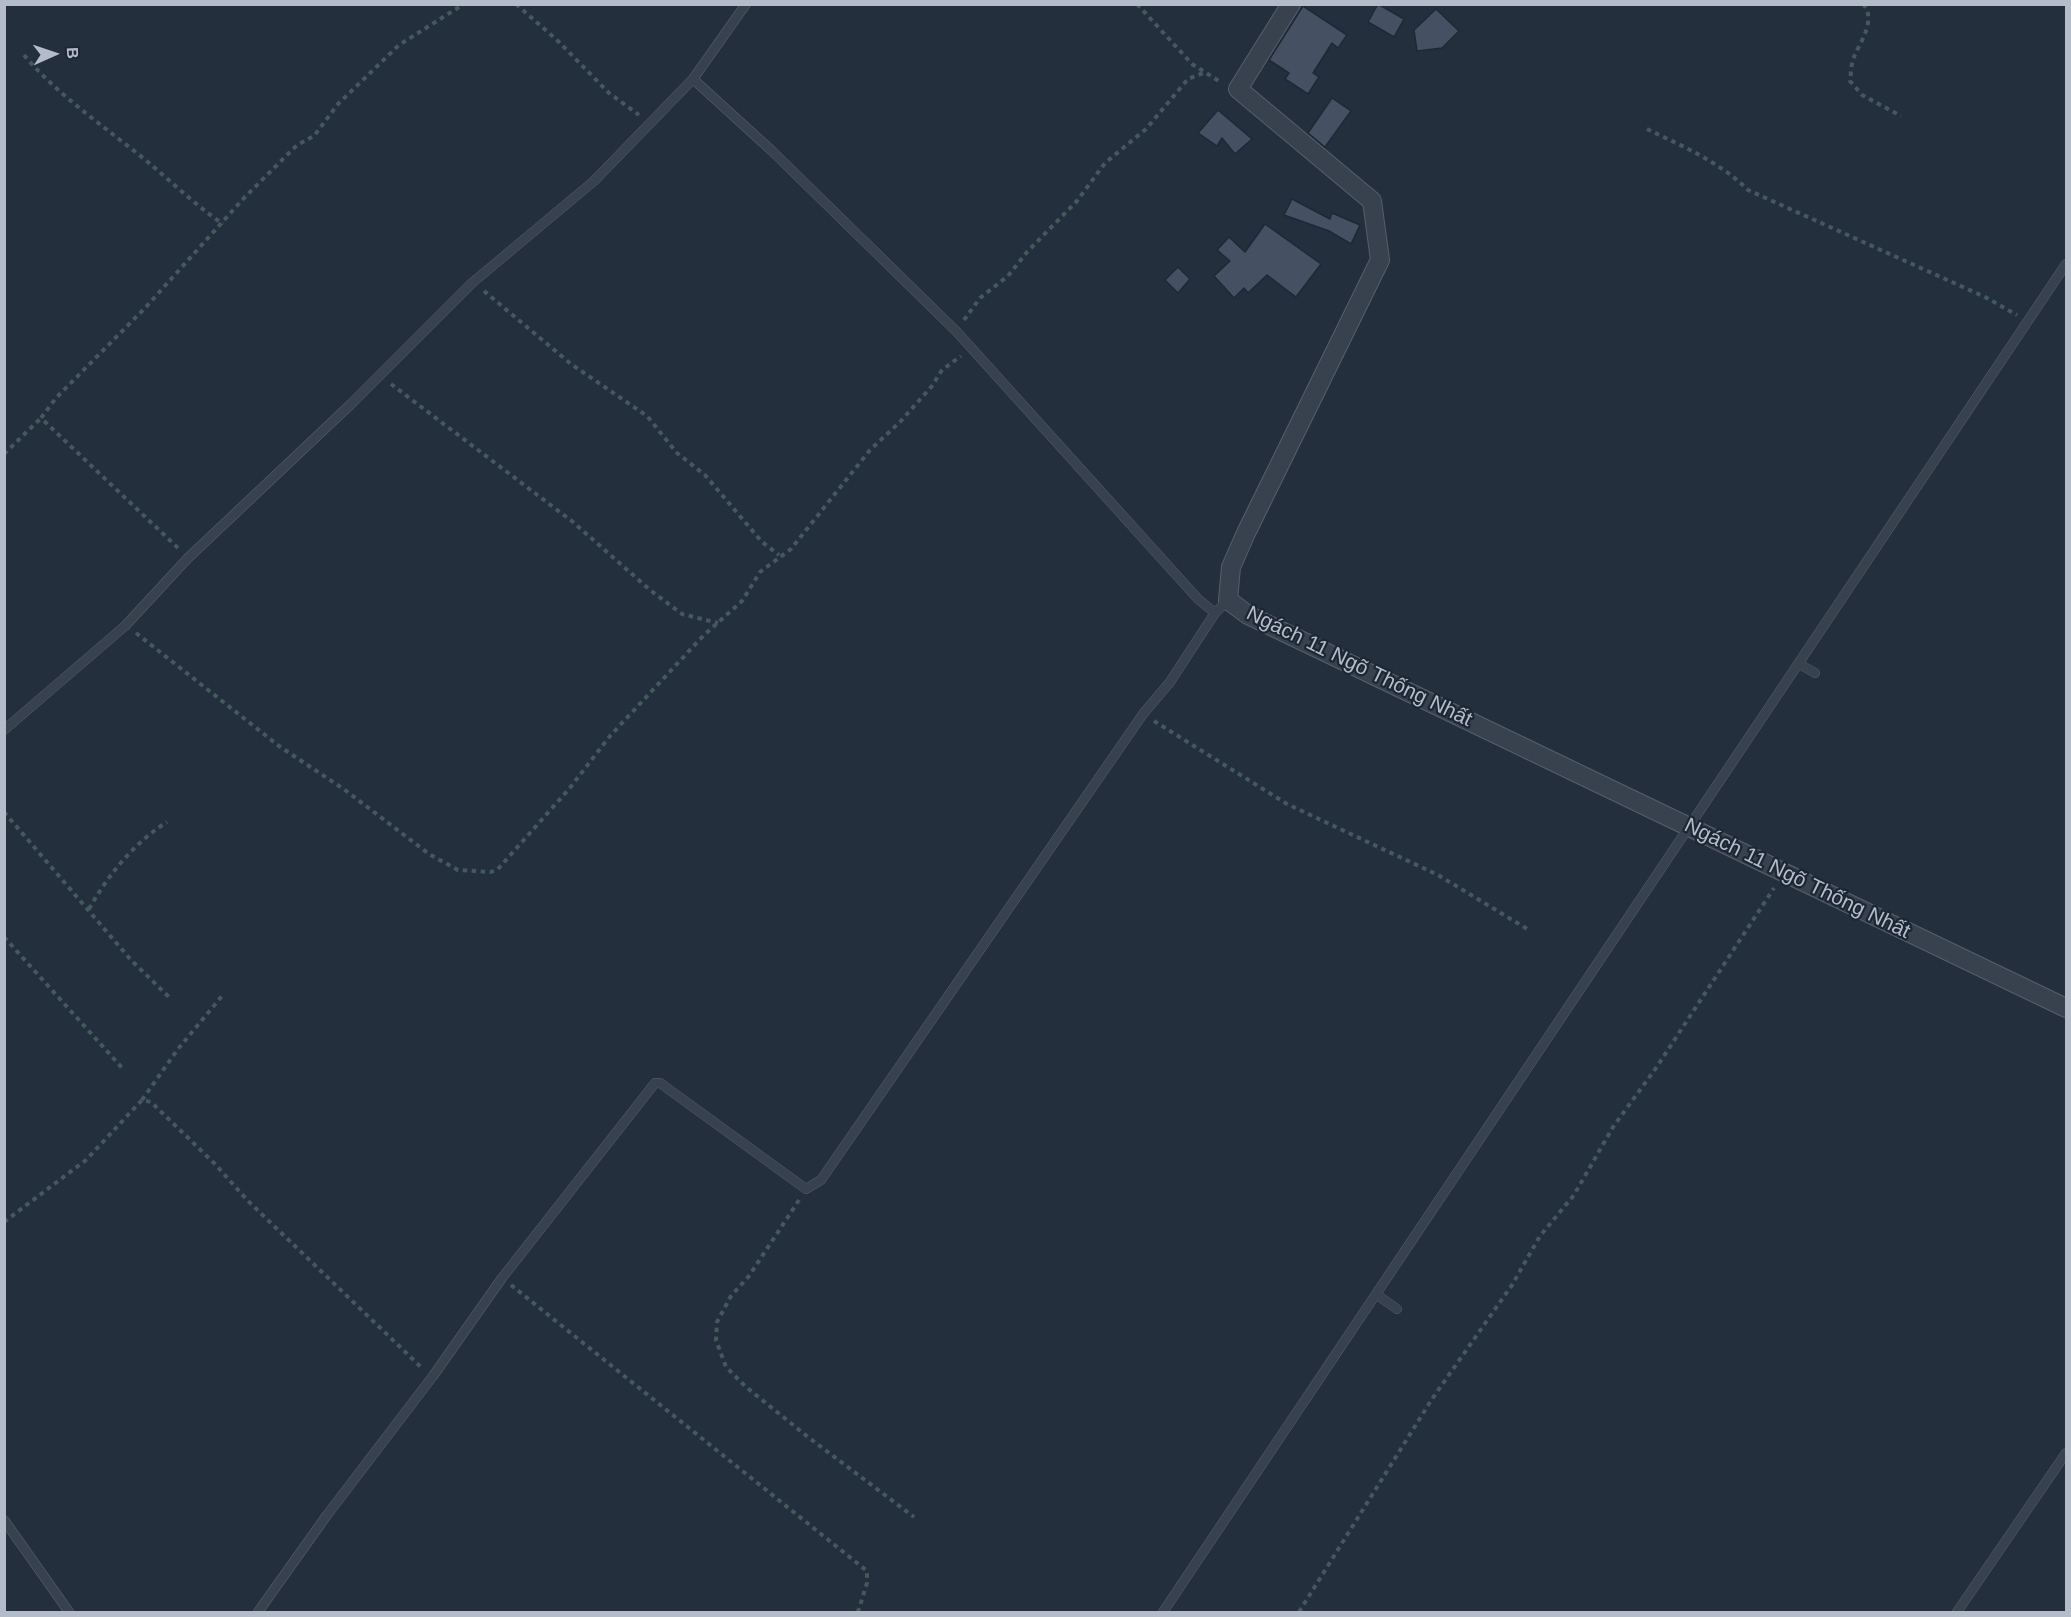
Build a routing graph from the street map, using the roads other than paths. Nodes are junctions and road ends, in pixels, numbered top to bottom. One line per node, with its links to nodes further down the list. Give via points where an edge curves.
1 (746, 4): 3 (lane)
2 (1290, 4): 5 (street, Ngách 11 Ngõ Thống Nhất, via 1238,89 1372,201 1380,260 1242,541 1231,567)
3 (693, 78): 6 (lane, via 956,331 1198,599); 9 (lane, via 594,181 472,283 188,558 125,626)
4 (2067, 264): 7 (lane)
5 (1228, 600): 6 (lane); 10 (street, Ngách 11 Ngõ Thống Nhất, via 1248,615)
6 (1215, 613): 17 (lane, via 821,1180 806,1189 699,1109 657,1083 502,1278)
7 (1799, 664): 8 (lane); 10 (lane)
8 (1815, 673)
9 (4, 730)
10 (1690, 827): 11 (street, Ngách 11 Ngõ Thống Nhất); 12 (lane)
11 (2067, 1008)
12 (1377, 1295): 13 (lane); 18 (lane)
13 (1397, 1309)
14 (2067, 1453): 19 (lane)
15 (4, 1520): 16 (lane)
16 (69, 1612)
17 (258, 1612)
18 (1163, 1612)
19 (1957, 1612)

